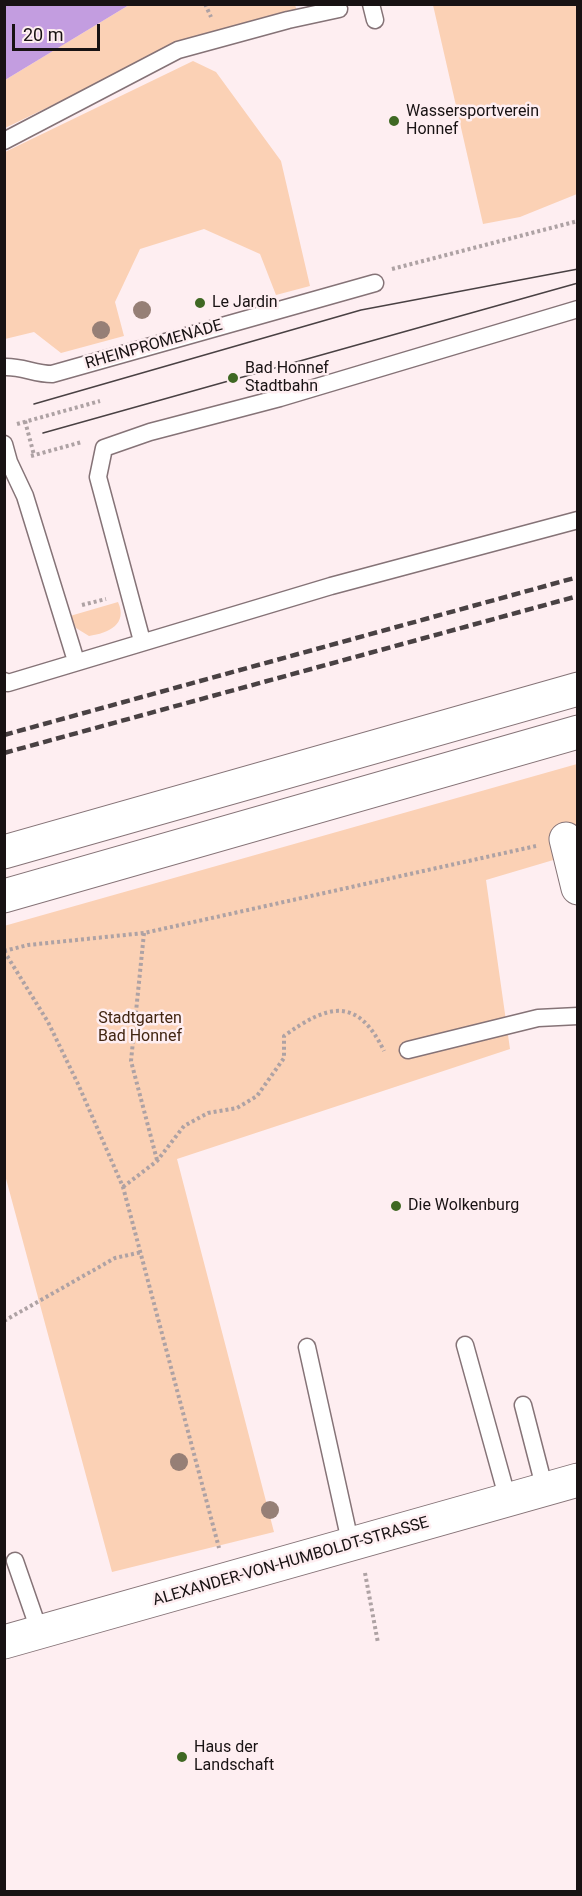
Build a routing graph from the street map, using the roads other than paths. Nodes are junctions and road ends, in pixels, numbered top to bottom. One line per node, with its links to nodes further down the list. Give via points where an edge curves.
1 (339, 9): 2 (lane, via 178,50)
2 (4, 141)
3 (375, 283): 5 (lane, RHEINPROMENADE, via 52,374)
4 (578, 309): 8 (lane, via 104,448 98,477)
5 (4, 367)
6 (4, 444): 9 (lane, via 25,496)
7 (578, 520): 8 (lane)
8 (142, 641): 9 (lane)
9 (76, 661): 10 (lane)
10 (4, 681)
11 (578, 689): 15 (main road)
12 (578, 732): 18 (main road)
13 (572, 837): 17 (main road)
14 (4, 842): 15 (main road)
15 (38, 843): 16 (main road)
16 (4, 852)
17 (578, 888)
18 (4, 896)
19 (578, 1016): 20 (lane, via 538,1018)
20 (408, 1050)
21 (465, 1345): 26 (lane)
22 (307, 1347): 27 (lane)
23 (523, 1405): 25 (lane)
24 (578, 1480): 25 (main road, ALEXANDER-VON-HUMBOLDT-STRASSE)
25 (545, 1490): 26 (main road, ALEXANDER-VON-HUMBOLDT-STRASSE)
26 (508, 1500): 27 (main road, ALEXANDER-VON-HUMBOLDT-STRASSE)
27 (355, 1544): 29 (main road, ALEXANDER-VON-HUMBOLDT-STRASSE)
28 (15, 1561): 29 (lane)
29 (40, 1633): 30 (main road, ALEXANDER-VON-HUMBOLDT-STRASSE)
30 (4, 1642)

